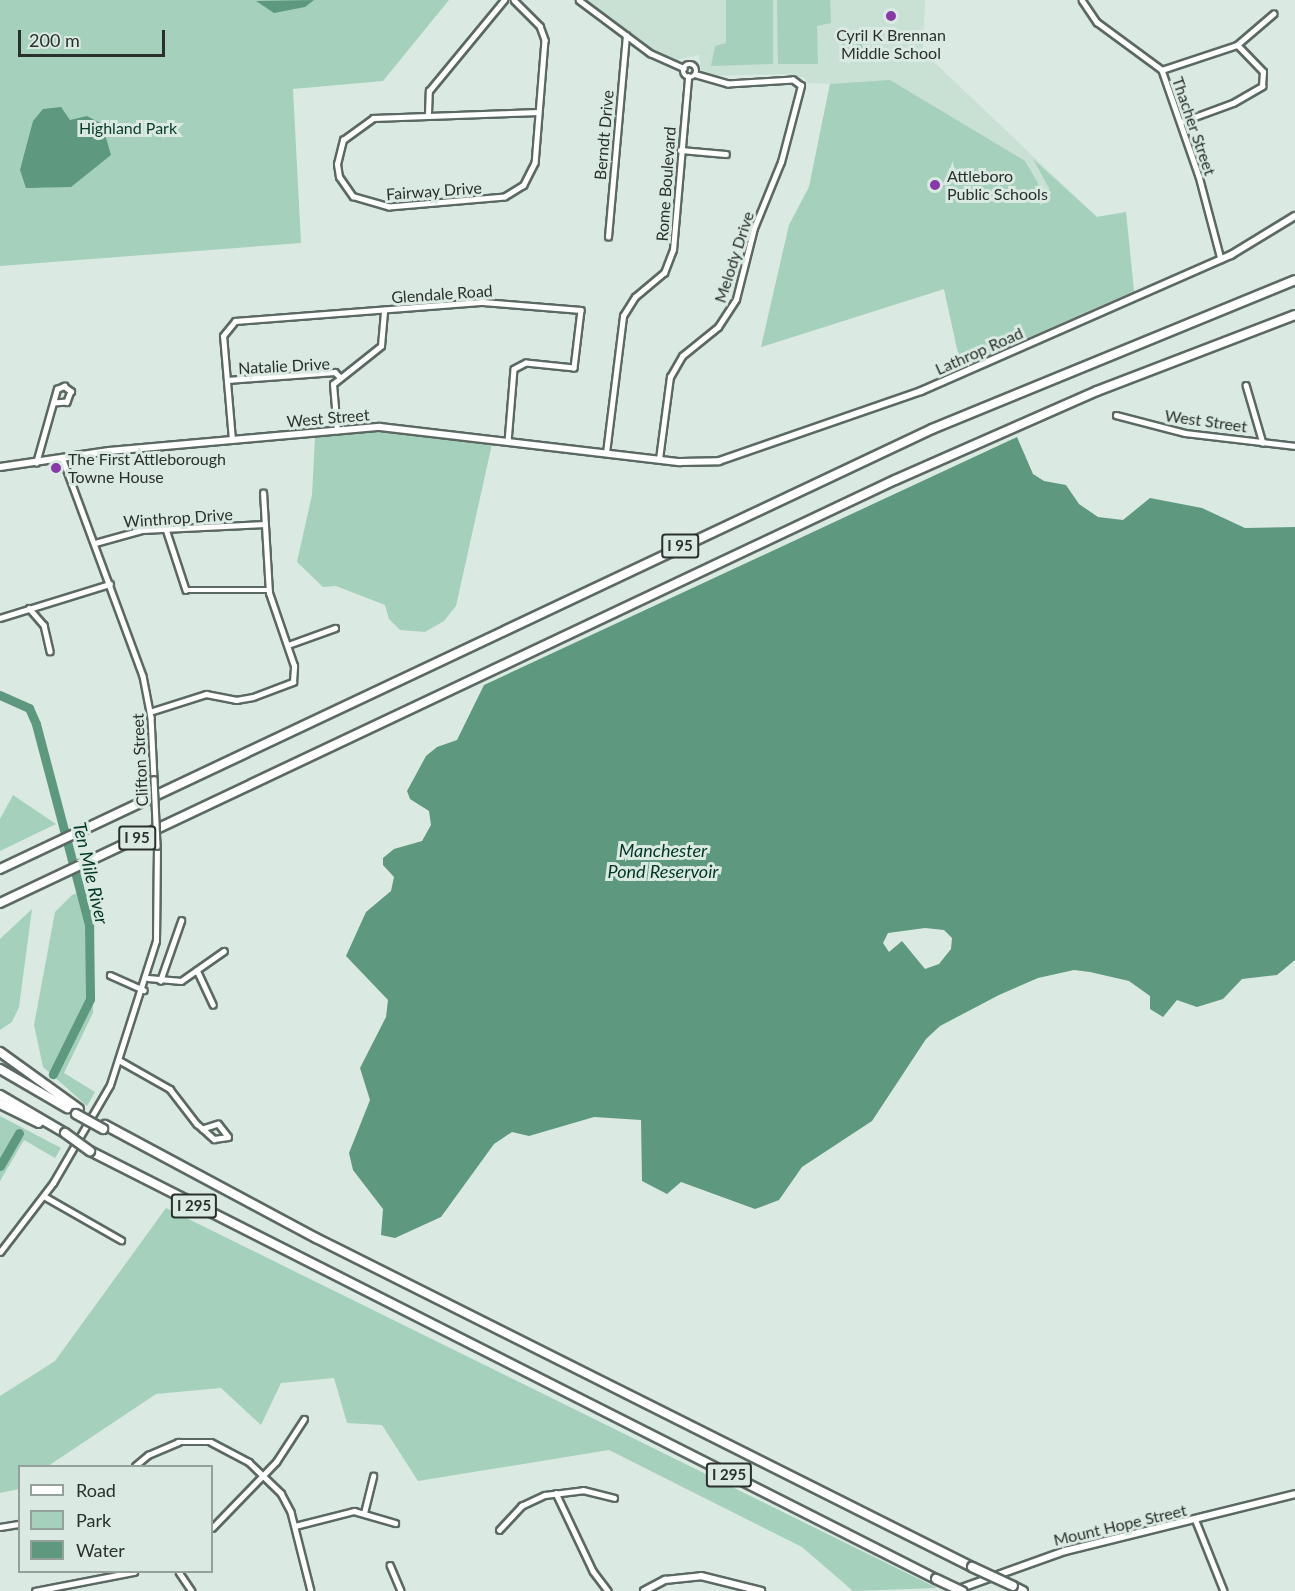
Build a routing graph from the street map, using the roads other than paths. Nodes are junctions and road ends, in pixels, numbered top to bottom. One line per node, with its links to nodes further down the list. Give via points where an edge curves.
1 (504, 0): 13 (street, via 429,91)
2 (514, 0): 12 (street, Fairway Drive, via 540,26 545,40)
3 (579, 0): 6 (street)
4 (1082, 0): 9 (street, Thacher Street, via 1097,21)
5 (1273, 14): 7 (street)
6 (626, 36): 8 (street, via 650,53); 18 (street, Berndt Drive)
7 (1237, 45): 9 (street); 14 (street, via 1263,72 1262,86 1247,97)
8 (684, 68): 10 (street, via 692,64); 11 (street)
9 (1162, 70): 14 (street, Thacher Street)
10 (696, 75): 11 (street); 35 (street, Melody Drive, via 728,84 797,81 801,86 795,117 754,228 736,299 718,327 682,356 670,377)
11 (688, 77): 15 (street, Rome Boulevard)
12 (538, 112): 13 (street, Fairway Drive); 13 (street, Fairway Drive, via 533,170 525,185 506,197 389,207 353,197 337,164 350,131 373,118)
13 (428, 114)
14 (1181, 122): 19 (street, Thacher Street)
15 (680, 150): 16 (street); 33 (street, Rome Boulevard, via 671,256 664,273 635,297 623,316)
16 (726, 154)
17 (1295, 216): 19 (main road, Lathrop Road, via 1274,232)
18 (608, 237)
19 (1221, 259): 35 (main road, Lathrop Road, via 879,408 789,434 719,461)
20 (1295, 280): 50 (highway, I 95, via 940,425)
21 (384, 310): 23 (street, via 381,346); 24 (street, Glendale Road, via 235,321 223,336); 30 (street, Glendale Road, via 483,302 581,310 574,368 526,363 514,369)
22 (1295, 315): 51 (highway, I 95, via 1097,391 895,480)
23 (340, 377): 24 (street, Natalie Drive, via 335,372); 28 (street, via 333,384)
24 (227, 380): 29 (street, Glendale Road)
25 (1246, 385): 31 (street)
26 (54, 403): 36 (street)
27 (1116, 415): 31 (street, West Street, via 1151,427)
28 (337, 431): 29 (main road, West Street); 30 (main road, West Street, via 380,427)
29 (232, 440): 34 (main road, West Street)
30 (508, 441): 33 (main road, West Street)
31 (1263, 443): 32 (street, West Street)
32 (1295, 446)
33 (606, 453): 35 (main road, West Street)
34 (62, 457): 36 (main road, West Street); 41 (street, Clifton Street)
35 (659, 459)
36 (36, 462): 37 (main road, West Street)
37 (0, 467)
38 (263, 493): 39 (street)
39 (265, 524): 40 (street, Winthrop Drive); 43 (street)
40 (166, 529): 41 (street, Winthrop Drive, via 122,533); 43 (street, via 186,590)
41 (94, 543): 42 (street, Clifton Street)
42 (110, 584): 44 (street); 49 (street, Clifton Street)
43 (268, 590): 47 (street)
44 (29, 608): 45 (street); 48 (street, via 44,625)
45 (0, 618)
46 (335, 628): 47 (street)
47 (288, 645): 49 (street, via 296,675 293,682 253,697 236,700 206,694)
48 (50, 651)
49 (150, 712): 58 (street, Clifton Street, bridge, via 159,916)
50 (0, 869)
51 (32, 888): 52 (highway, I 95); 53 (highway)
52 (0, 903)
53 (0, 910)
54 (181, 921): 59 (street)
55 (224, 951): 56 (street)
56 (197, 970): 59 (street, via 181,981); 61 (street)
57 (110, 975): 60 (street)
58 (148, 978): 59 (street); 60 (street, Clifton Street)
59 (160, 981)
60 (144, 990): 63 (street, Clifton Street)
61 (213, 1005)
62 (0, 1052): 67 (highway)
63 (119, 1060): 68 (street, via 170,1089); 70 (street, Clifton Street, via 110,1085)
64 (0, 1069): 67 (highway)
65 (0, 1095): 69 (highway)
66 (0, 1104): 69 (highway)
67 (77, 1111): 100 (highway, I 295, bridge, via 316,1238)
68 (203, 1129): 68 (street, via 218,1124 228,1137 218,1140)
69 (64, 1135): 99 (highway, I 295, bridge)
70 (44, 1196): 71 (street); 72 (street, Clifton Street)
71 (121, 1240)
72 (0, 1252)
73 (304, 1419): 75 (street, via 286,1450)
74 (138, 1465): 75 (street, via 162,1447 203,1442 226,1448)
75 (263, 1474): 84 (street, via 281,1494); 86 (street)
76 (373, 1476): 80 (street)
77 (556, 1493): 79 (street, via 583,1490); 87 (street, via 521,1506); 95 (street, via 593,1571)
78 (1295, 1494): 81 (main road, Mount Hope Street)
79 (614, 1498)
80 (364, 1513): 82 (street); 84 (street, via 343,1512)
81 (1196, 1521): 98 (main road, Mount Hope Street, via 1065,1551); 101 (street)
82 (395, 1523)
83 (18, 1524): 85 (street)
84 (295, 1526): 93 (street)
85 (0, 1527)
86 (213, 1527)
87 (499, 1530)
88 (390, 1565): 94 (street)
89 (129, 1573): 91 (street)
90 (180, 1573): 92 (street)
91 (35, 1591)
92 (192, 1591)
93 (311, 1591)
94 (401, 1591)
95 (608, 1591)
96 (644, 1591): 97 (main road, via 665,1580 701,1576)
97 (761, 1591)
98 (954, 1591)
99 (962, 1591)
100 (1023, 1591)
101 (1224, 1591)

